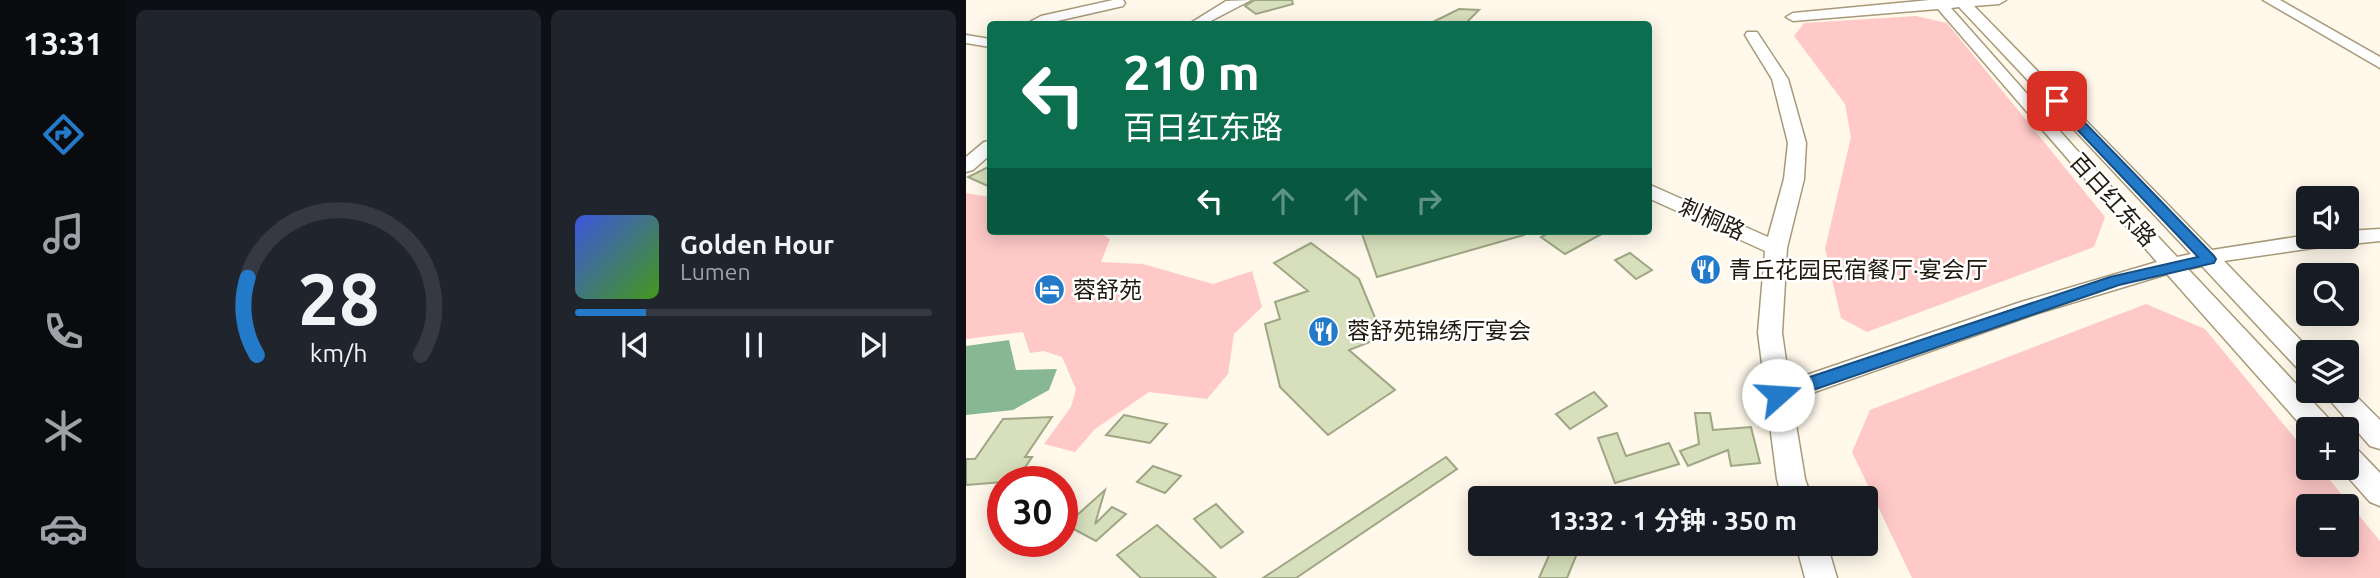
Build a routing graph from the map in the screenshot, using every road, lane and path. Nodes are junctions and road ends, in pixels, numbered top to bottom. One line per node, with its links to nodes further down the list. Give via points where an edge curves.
1 (1244, 0): 9 (street)
2 (1889, 0): 5 (street, via 1790,12)
3 (1999, 0): 6 (street)
4 (2270, 0): 13 (street)
5 (1938, 2): 6 (street); 20 (street, 百日红东路)
6 (1962, 2): 19 (street, 百日红东路)
7 (1118, 3): 8 (street)
8 (1041, 21)
9 (1201, 21)
10 (1752, 35): 18 (street, via 1780,79 1797,144 1794,179)
11 (966, 39): 12 (street)
12 (987, 42)
13 (2380, 63)
14 (987, 148): 15 (street)
15 (966, 166)
16 (1652, 192): 18 (street, 刺桐路)
17 (2380, 235): 19 (street, via 2325,239)
18 (1776, 248): 22 (street, via 1770,333)
19 (2209, 259): 20 (street); 21 (street, 百日红东路)
20 (2174, 267): 22 (street, via 2051,301); 24 (street, 百日红东路)
21 (2296, 350)
22 (1778, 395): 27 (street)
23 (2346, 403): 25 (street)
24 (2310, 417)
25 (2380, 438)
26 (2359, 470): 28 (street)
27 (1793, 486)
28 (2380, 494)
29 (1815, 556): 30 (street)
30 (1821, 578)

